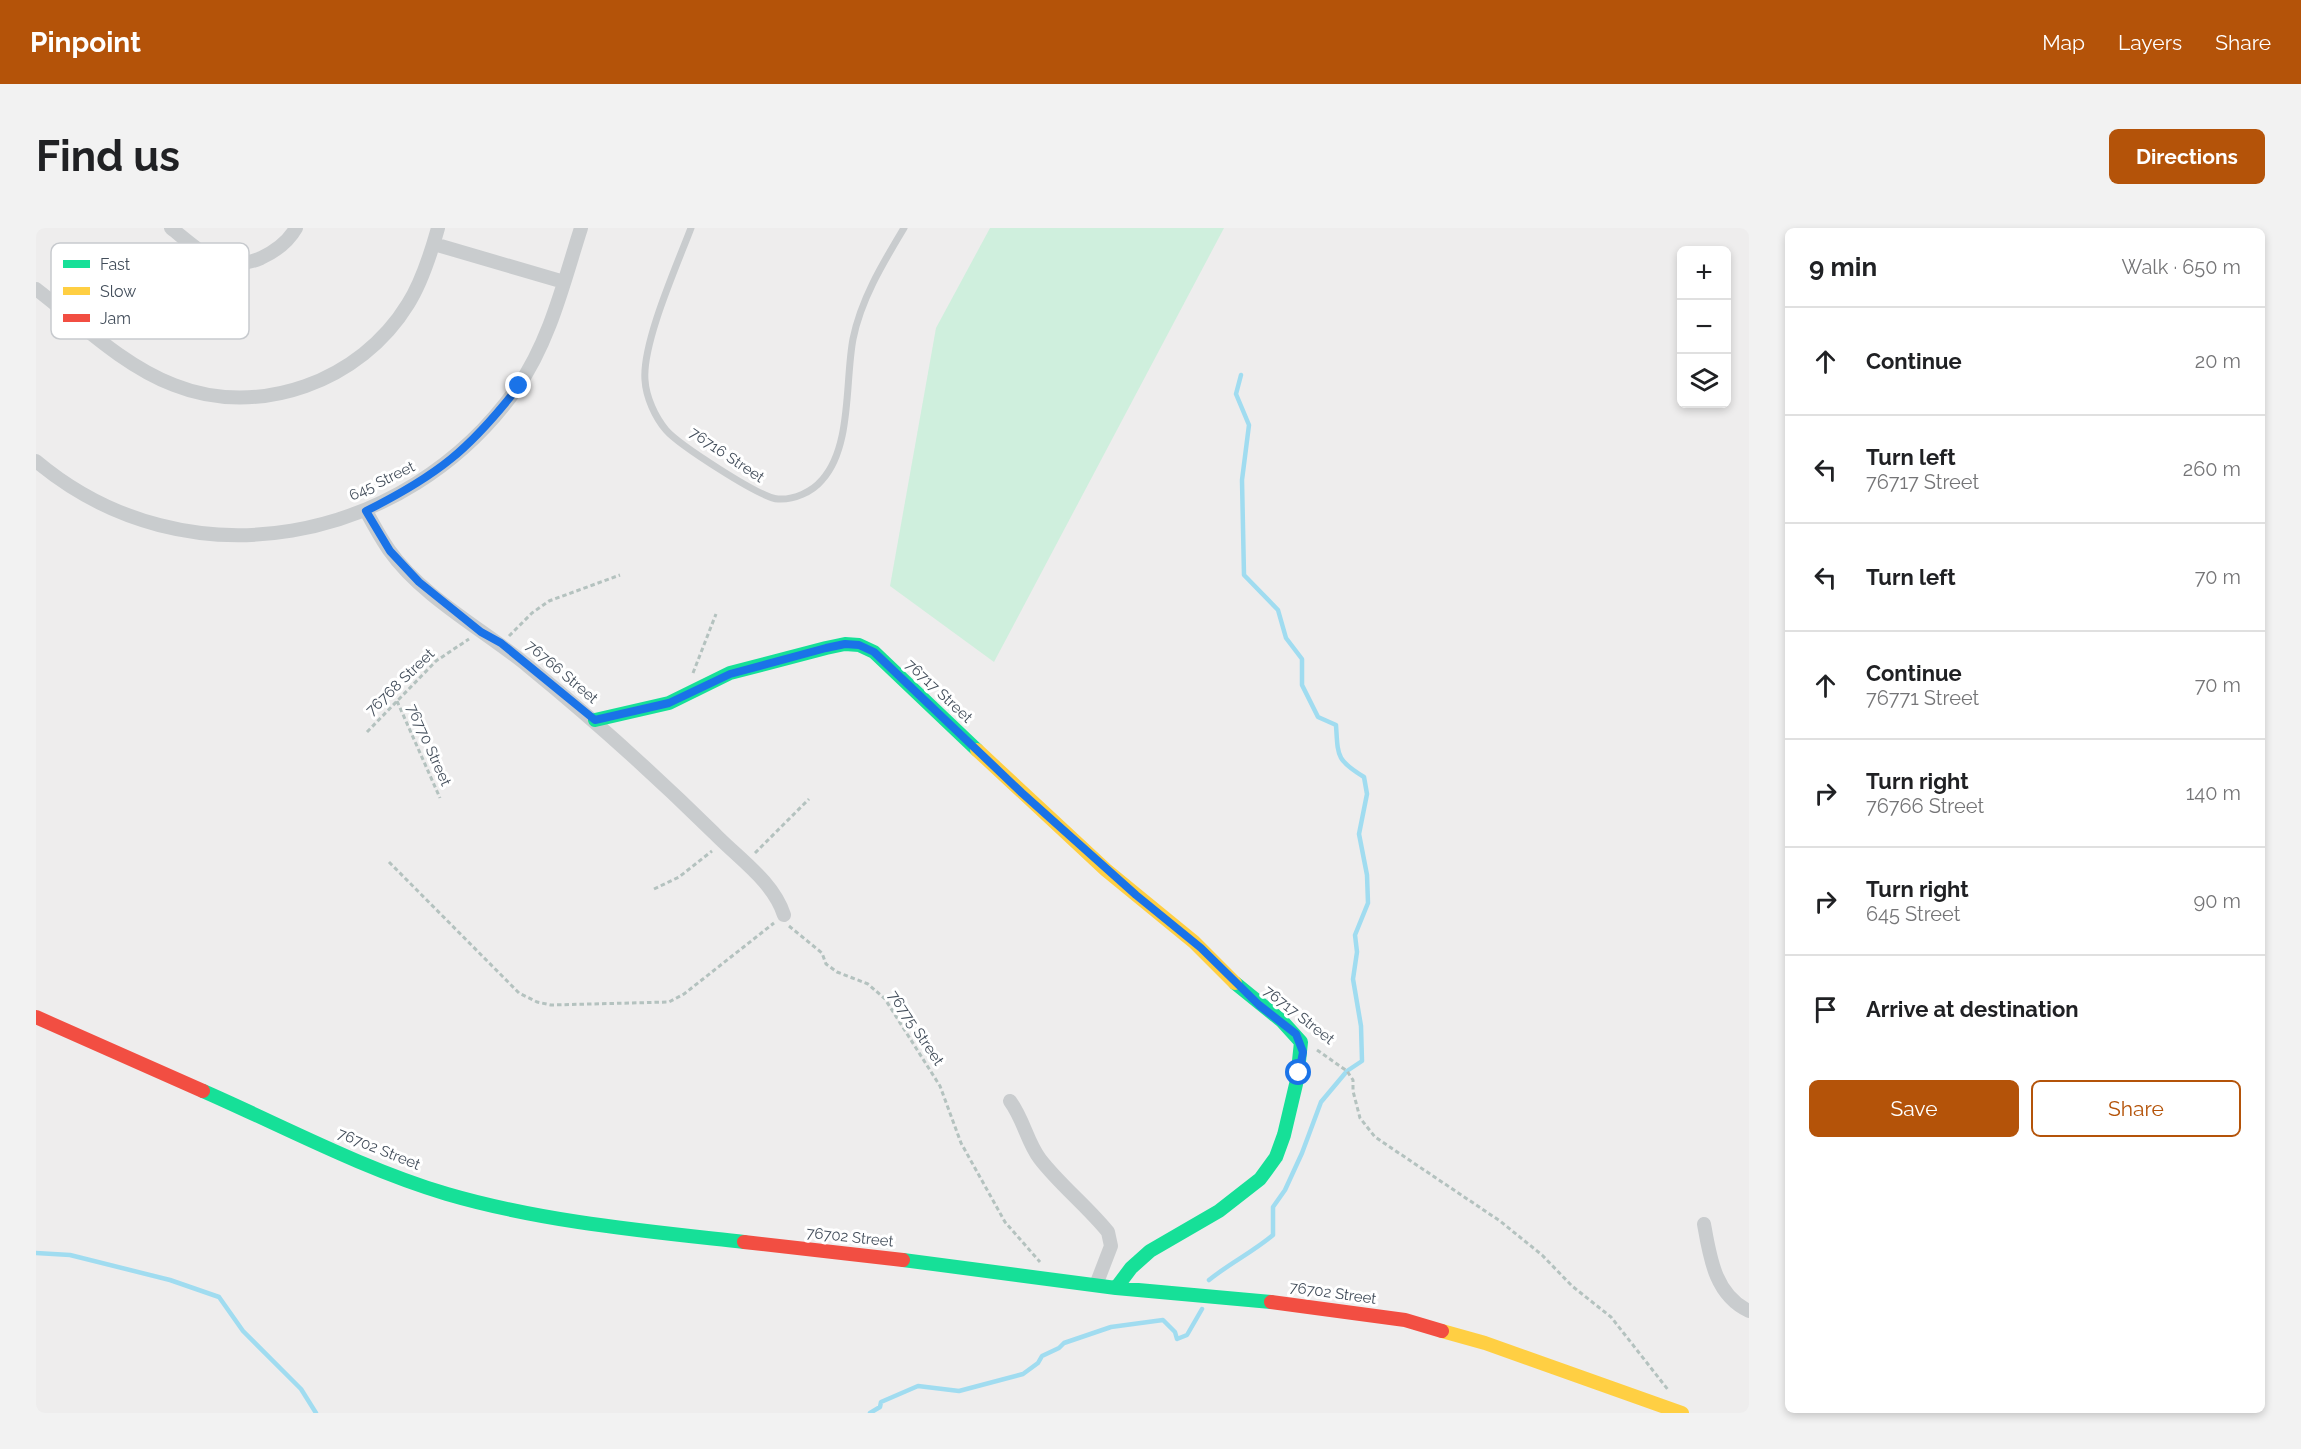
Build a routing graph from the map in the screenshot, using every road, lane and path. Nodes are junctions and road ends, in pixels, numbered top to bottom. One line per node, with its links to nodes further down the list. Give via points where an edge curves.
1 (171, 228): 7 (street)
2 (296, 228): 9 (street, via 280,248)
3 (438, 228): 8 (street)
4 (581, 228): 10 (street, 645 Street)
5 (691, 228): 6 (lane, 76716 Street, via 651,341 645,379 650,403 666,430 733,478 777,499 808,492 823,479 835,459 853,339 868,293)
6 (904, 228)
7 (190, 243)
8 (434, 244): 10 (street); 13 (street, via 409,304 392,326 359,359 326,379 296,389 258,397 175,386 148,374)
9 (249, 263)
10 (564, 282): 15 (street, 645 Street, via 538,351 519,386 487,427 430,476)
11 (36, 289): 12 (street)
12 (51, 300)
13 (102, 339)
14 (36, 461): 15 (street, 645 Street, via 60,481 98,502 180,530 258,535 300,530)
15 (366, 511): 18 (street, 76766 Street, via 390,551)
16 (620, 575): 19 (path, via 549,601)
17 (716, 614): 20 (path)
18 (481, 632): 19 (street, 76766 Street); 21 (path, 76768 Street, via 436,661)
19 (501, 643): 22 (street, 76766 Street)
20 (684, 697): 22 (street); 32 (street, 76717 Street, via 730,674 845,644 874,652 1022,793)
21 (397, 701): 23 (path, 76768 Street); 24 (path, 76770 Street)
22 (595, 720): 26 (street, 76766 Street)
23 (367, 732)
24 (440, 798)
25 (809, 799): 28 (path)
26 (723, 843): 28 (street, 76766 Street); 29 (path, via 679,877)
27 (389, 862): 30 (path, via 519,993 551,1005 669,1002)
28 (745, 863): 30 (street, 76766 Street, via 773,892)
29 (654, 889)
30 (784, 915): 35 (path, 76775 Street, via 798,936 822,953 826,964 868,984 885,999 940,1086 961,1143 1005,1221)
31 (36, 1017): 36 (street, 76702 Street, via 370,1165 491,1206 614,1227)
32 (1296, 1034): 37 (street, via 1303,1052 1299,1073 1276,1155 1268,1168 1252,1187 1226,1206 1141,1256); 39 (path, 76717 Street, via 1347,1071 1353,1080 1360,1118 1375,1137 1500,1221 1611,1317 1666,1385)
33 (1010, 1101): 36 (street, via 1040,1159 1108,1232 1111,1246)
34 (1704, 1224): 38 (street, via 1719,1281 1734,1304)
35 (1042, 1264)
36 (1096, 1285): 37 (street, 76702 Street)
37 (1116, 1288): 39 (street, 76702 Street, via 1228,1296 1405,1320 1485,1343)
38 (1749, 1311)
39 (1680, 1412)

